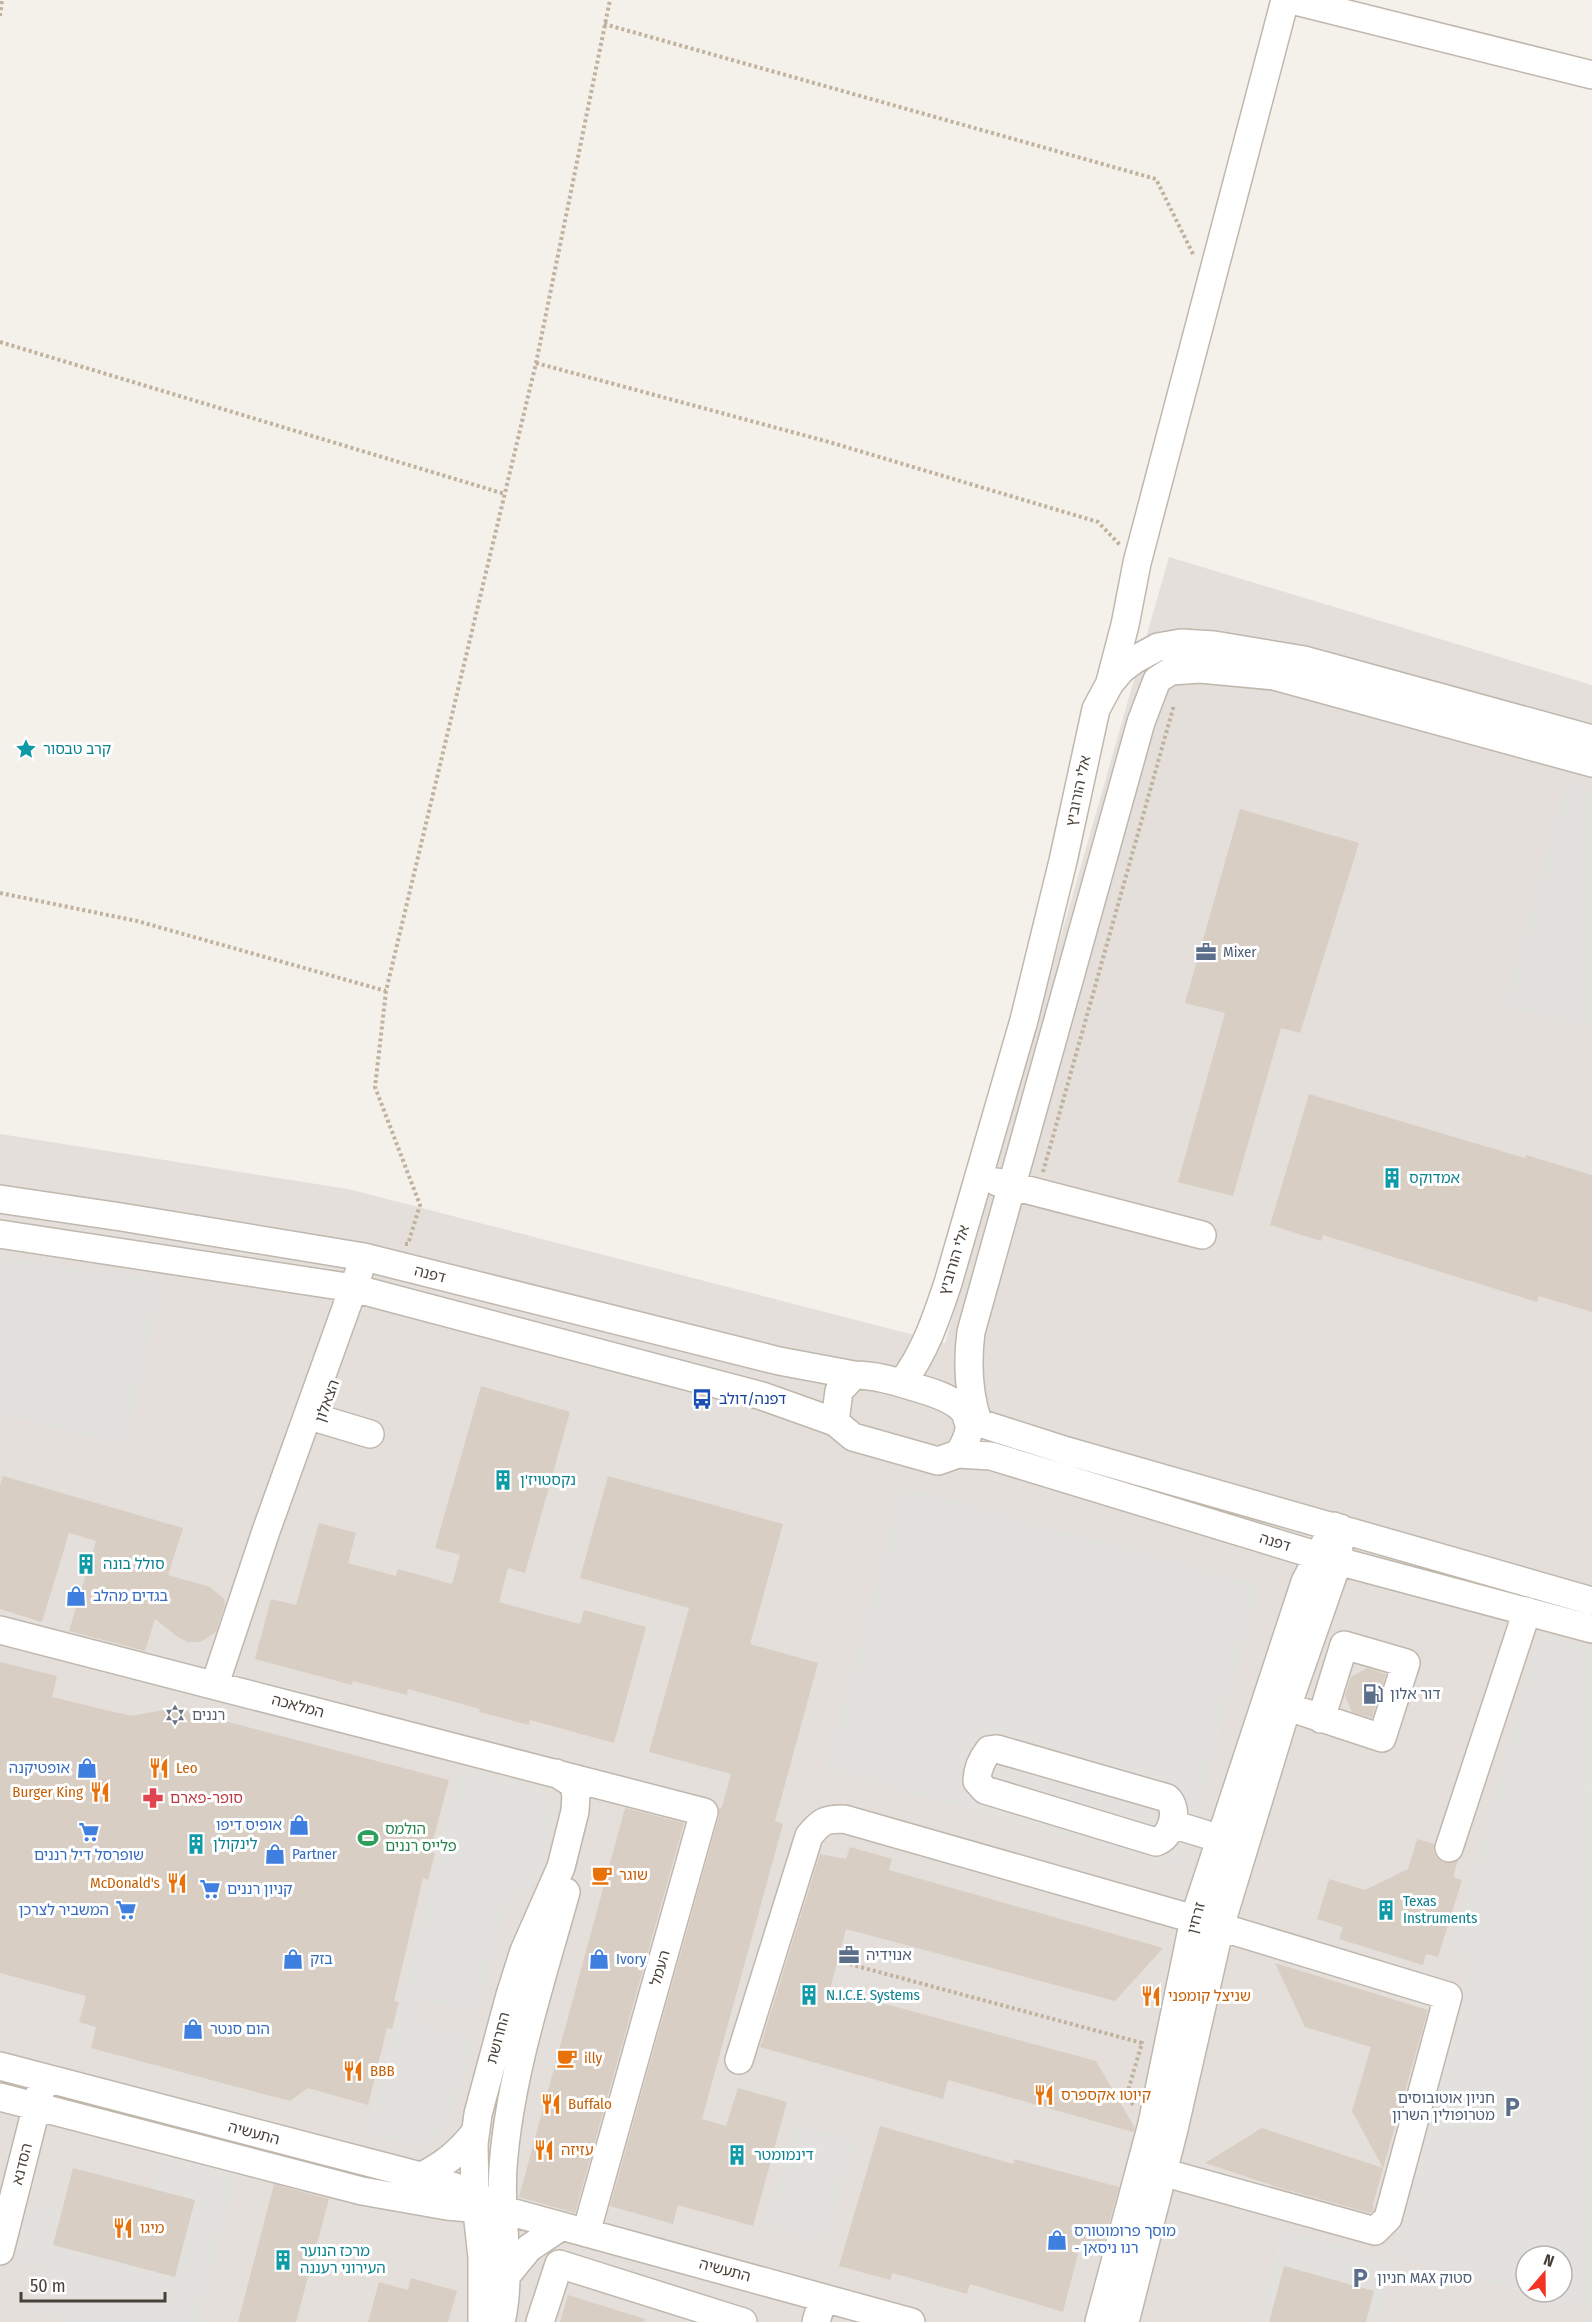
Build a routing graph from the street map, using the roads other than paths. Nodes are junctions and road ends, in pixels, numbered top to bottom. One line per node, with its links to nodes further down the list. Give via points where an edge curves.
1 (1285, 0): 4 (street)
2 (1291, 0): 3 (street)
3 (1592, 75)
4 (1128, 606): 5 (street, via 1139,634); 6 (street)
5 (1158, 647): 6 (street, אלי הורוביץ, via 1134,660); 7 (street, אלי הורוביץ, via 1181,643 1214,645 1304,660)
6 (1110, 683): 9 (street, אלי הורוביץ, via 1094,718 1024,1020)
7 (1592, 740)
8 (1592, 763): 10 (street, via 1274,676 1200,669 1171,671 1157,680 1141,722)
9 (978, 1177): 10 (street); 17 (street, אלי הורוביץ, via 934,1326 919,1359)
10 (1025, 1190): 13 (street); 19 (street, via 970,1332 967,1365)
11 (0, 1199): 14 (street, דפנה)
12 (0, 1234): 15 (street)
13 (1202, 1235)
14 (370, 1259): 15 (street, הצאלון); 16 (street, דפנה, via 779,1361)
15 (360, 1290): 18 (street, הצאלון); 20 (street, via 762,1396); 24 (street, הצאלון)
16 (854, 1375): 17 (street, דפנה); 20 (street, via 839,1391)
17 (902, 1383): 19 (street, דפנה, via 944,1395)
18 (320, 1419): 21 (street); 24 (street, הצאלון, via 283,1525)
19 (973, 1420): 22 (street); 23 (street, דפנה, via 1067,1451)
20 (835, 1422): 22 (street, דפנה, via 853,1437 938,1461)
21 (370, 1434)
22 (958, 1454): 25 (street, דפנה, via 991,1456)
23 (1337, 1527): 25 (street, זרחין); 26 (street, דפנה)
24 (266, 1531): 30 (street, הצאלון)
25 (1328, 1558): 27 (street, דפנה); 31 (street, זרחין, via 1305,1582)
26 (1592, 1600)
27 (1527, 1611): 28 (street, דפנה); 37 (street)
28 (1592, 1629)
29 (0, 1630): 30 (street, המלאכה)
30 (216, 1684): 33 (street, המלאכה)
31 (1276, 1703): 32 (street); 36 (street, זרחין); 39 (street, זרחין)
32 (1321, 1719)
33 (556, 1773): 34 (street, המלאכה); 45 (street, החרושת, via 572,1783 575,1811 561,1867 524,1951 510,1995)
34 (596, 1783): 49 (street, החרושת, via 507,2122); 50 (street, העמל, via 704,1812)
35 (1172, 1824): 35 (street, via 1175,1810 1167,1798 997,1749 989,1750 983,1757 977,1775 985,1790 1156,1842 1162,1840); 36 (street)
36 (1221, 1839): 38 (street, זרחין)
37 (1449, 1848)
38 (1194, 1919): 39 (street); 40 (street, via 844,1819 829,1819 818,1824 808,1836); 59 (street, זרחין, via 1152,2124)
39 (1220, 1926): 46 (street, זרחין); 46 (street, via 1448,1996 1388,2218 1375,2231)
40 (739, 2060)
41 (0, 2066): 42 (street, התעשיה)
42 (44, 2078): 44 (street, הסדנא); 47 (street, התעשיה)
43 (0, 2097): 44 (street, התעשיה)
44 (37, 2106): 48 (street, התעשיה, via 362,2191); 51 (street, הסדנא)
45 (476, 2131): 47 (street, via 453,2158); 48 (street, החרושת)
46 (1162, 2172): 60 (street, זרחין)
47 (420, 2177): 48 (street, התעשיה)
48 (476, 2202): 49 (street, התעשיה); 54 (street, החרושת, via 482,2257)
49 (503, 2210): 50 (street, התעשיה); 52 (street, החרושת)
50 (574, 2229): 52 (street, via 529,2248); 53 (street, התעשיה)
51 (0, 2251)
52 (506, 2276): 55 (street, החרושת)
53 (820, 2310): 58 (street, התעשיה)
54 (482, 2322)
55 (501, 2322)
56 (540, 2322): 57 (street, via 559,2264)
57 (743, 2322)
58 (911, 2322)
59 (1099, 2322)
60 (1125, 2322)

